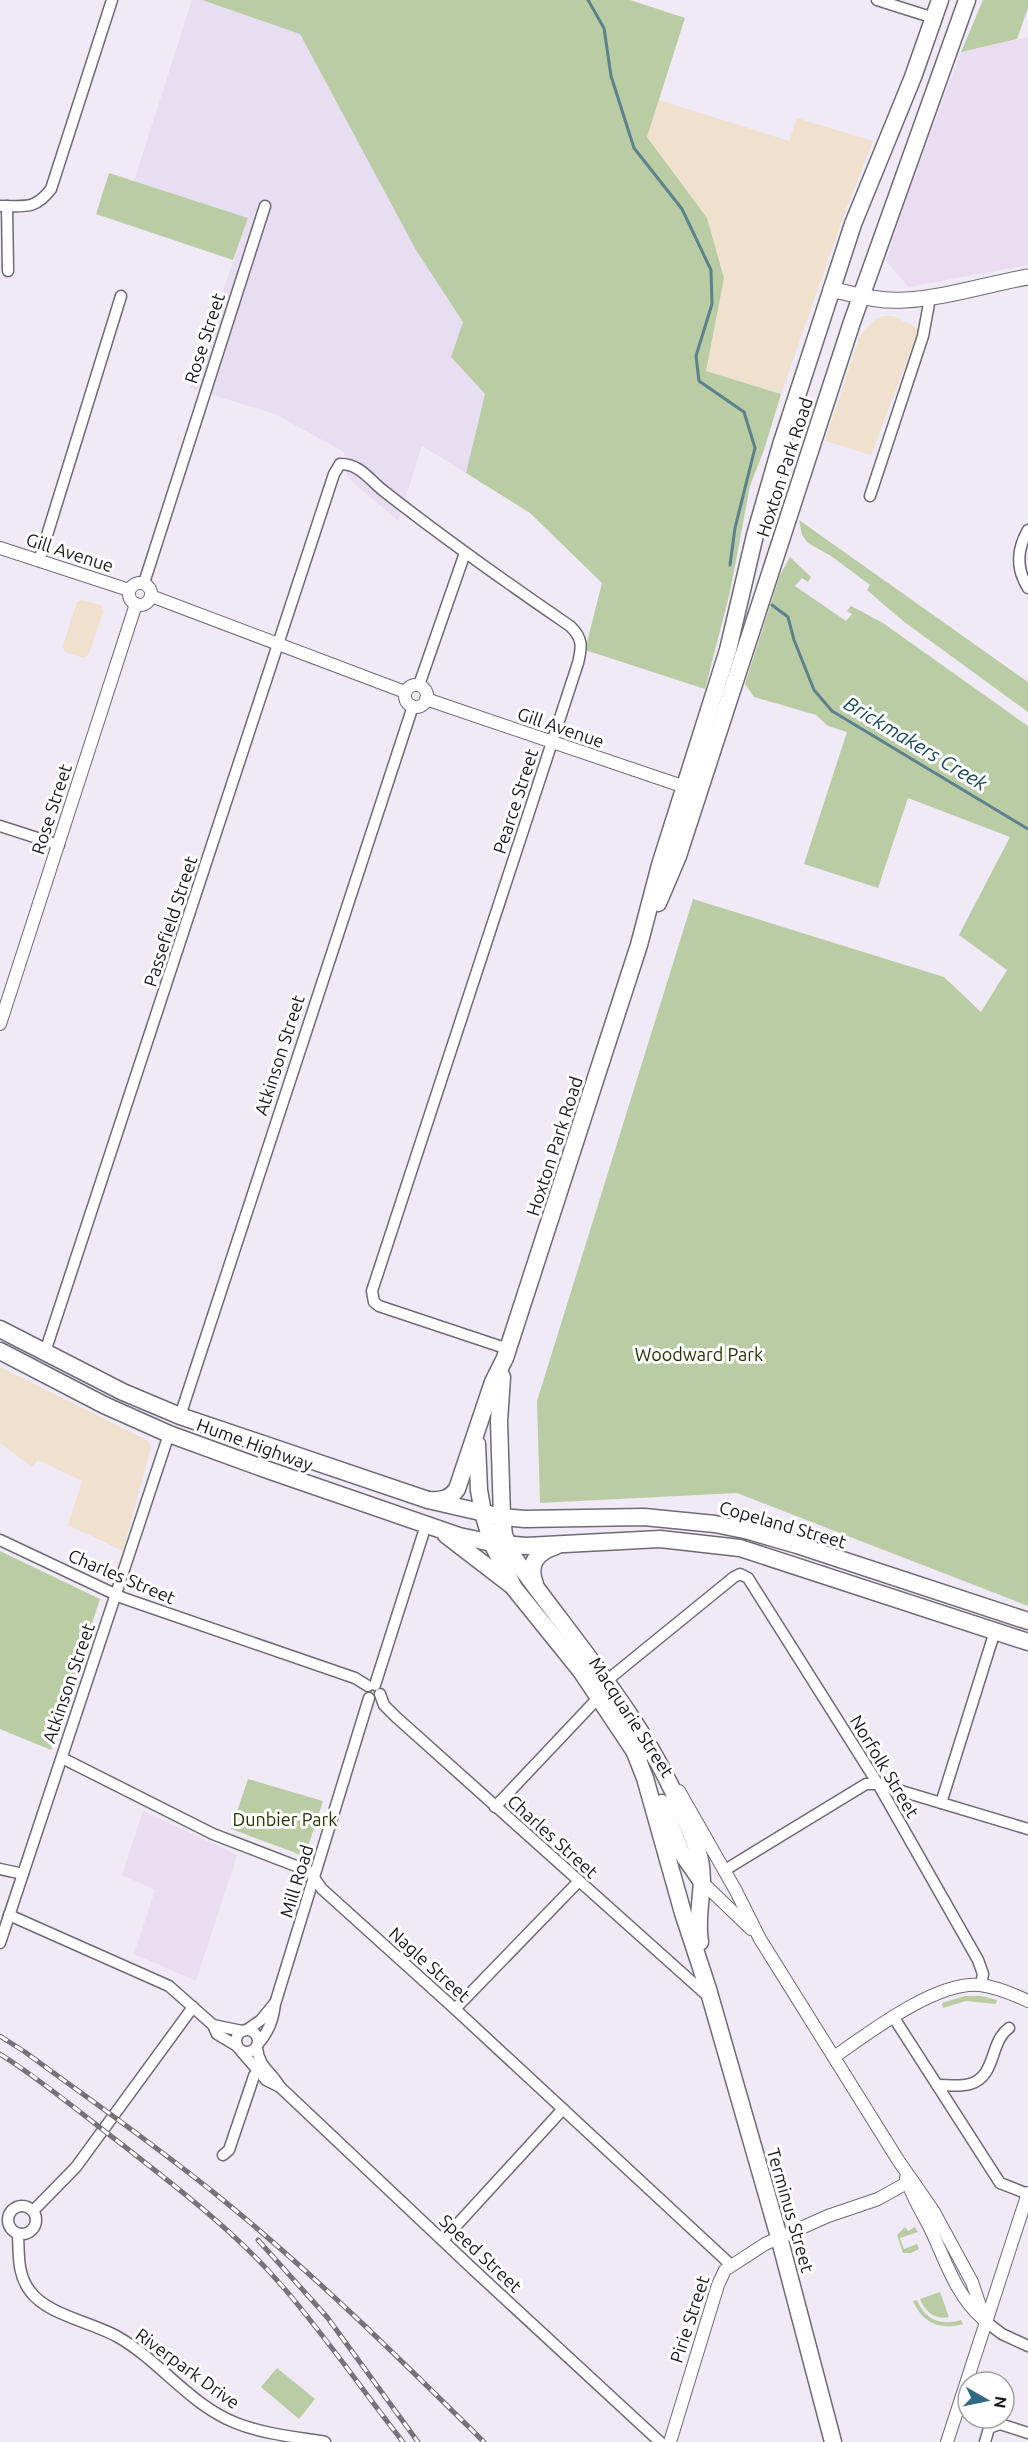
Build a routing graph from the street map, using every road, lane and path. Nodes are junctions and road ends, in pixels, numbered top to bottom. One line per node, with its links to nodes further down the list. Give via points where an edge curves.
1 (112, 0): 6 (street, via 51,189 41,202)
2 (877, 0): 5 (street)
3 (940, 0): 5 (main road, Hoxton Park Road)
4 (967, 0): 12 (main road, Hoxton Park Road)
5 (934, 18): 10 (main road, Hoxton Park Road)
6 (3, 206): 8 (street)
7 (266, 206): 20 (street, Rose Street)
8 (8, 271)
9 (1028, 277): 13 (main road)
10 (831, 289): 12 (main road); 31 (main road, Hoxton Park Road, via 772,472)
11 (121, 296): 19 (street)
12 (861, 297): 13 (main road); 31 (main road, Hoxton Park Road)
13 (930, 297): 14 (street, via 923,336)
14 (870, 495)
15 (325, 501): 18 (street, Pearce Street, via 340,464 349,464 361,469 377,486); 25 (street, Passefield Street)
16 (1028, 530): 21 (street, via 1019,553)
17 (0, 548): 19 (street, Gill Avenue)
18 (465, 554): 26 (street); 30 (street, Pearce Street, via 570,626 581,640 582,648)
19 (39, 561): 22 (street, Gill Avenue)
20 (144, 583): 22 (street); 23 (street)
21 (1028, 588)
22 (129, 590): 24 (street, via 129,597)
23 (151, 596): 24 (street, via 144,604); 25 (street)
24 (136, 604): 33 (street, Rose Street)
25 (278, 644): 27 (street); 37 (street, Passefield Street)
26 (419, 685): 27 (street); 28 (street)
27 (405, 692): 29 (street, via 406,701)
28 (426, 699): 29 (street); 30 (street, Gill Avenue)
29 (413, 706): 40 (street, Atkinson Street)
30 (552, 744): 31 (street, Gill Avenue); 38 (street, Pearce Street, via 372,1296 380,1306)
31 (695, 791): 38 (main road, Hoxton Park Road, via 660,865 639,945)
32 (0, 826): 33 (street)
33 (59, 845): 34 (street, Rose Street)
34 (0, 1024)
35 (0, 1329): 37 (main road, Hume Highway)
36 (0, 1351): 41 (main road, Hume Highway)
37 (45, 1352): 40 (main road, Hume Highway)
38 (506, 1354): 39 (main road, Hoxton Park Road); 44 (main road, Hoxton Park Road, via 499,1421)
39 (483, 1411): 42 (main road, Hoxton Park Road, via 456,1491 442,1500); 43 (main road, Hoxton Park Road, via 477,1450)
40 (180, 1416): 42 (main road, Hume Highway)
41 (169, 1434): 45 (main road, Hume Highway); 51 (street, Atkinson Street)
42 (428, 1500): 43 (main road, Hume Highway)
43 (483, 1513): 44 (main road, Copeland Street); 47 (main road, Hoxton Park Road)
44 (502, 1517): 47 (main road, Hoxton Park Road); 52 (main road, Copeland Street, via 644,1517 715,1524 796,1545)
45 (431, 1527): 47 (main road, Hume Highway); 49 (main road); 56 (street, Mill Road)
46 (0, 1540): 51 (street, Charles Street)
47 (499, 1543): 48 (main road, Copeland Street); 49 (main road, Macquarie Street); 50 (main road, Macquarie Street)
48 (560, 1545): 50 (main road, via 547,1549 534,1561 532,1574); 53 (main road, Copeland Street, via 660,1539 740,1548)
49 (514, 1588): 55 (main road, Macquarie Street)
50 (538, 1591): 55 (main road, Macquarie Street)
51 (117, 1595): 56 (street, Charles Street, via 354,1678); 58 (street, Atkinson Street)
52 (1028, 1621)
53 (995, 1631): 54 (main road, Copeland Street); 61 (street)
54 (1028, 1642)
55 (602, 1689): 57 (main road, Macquarie Street); 59 (main road, Macquarie Street); 60 (street, Norfolk Street, via 740,1574 748,1578); 62 (street)
56 (373, 1691): 62 (street, Charles Street); 67 (street, Mill Road)
57 (634, 1749): 69 (main road, Macquarie Street, via 656,1788 681,1852); 74 (main road, Terminus Street)
58 (62, 1758): 66 (street, Atkinson Street); 67 (street, Nagle Street, via 213,1834 309,1871)
59 (665, 1773): 65 (street, Macquarie Street, via 686,1801); 69 (main road, Terminus Street, via 697,1847)
60 (878, 1784): 61 (street); 65 (street, via 866,1784); 73 (street, Norfolk Street, via 978,1960 983,1974)
61 (941, 1803): 63 (street)
62 (495, 1807): 68 (street, Charles Street)
63 (1028, 1829)
64 (0, 1869): 66 (street)
65 (725, 1870): 71 (street, Macquarie Street)
66 (23, 1874): 70 (street, Atkinson Street)
67 (315, 1879): 76 (street, Mill Road); 78 (street, Nagle Street)
68 (579, 1881): 74 (street, Charles Street); 78 (street)
69 (702, 1882): 71 (street, Macquarie Street); 74 (main road, Terminus Street, via 698,1927)
70 (9, 1915): 72 (street, Atkinson Street); 77 (street, Speed Street, via 152,1977)
71 (760, 1939): 85 (street, Macquarie Street)
72 (0, 1943)
73 (981, 1985): 75 (street); 79 (street, via 938,1992)
74 (709, 1994): 96 (main road, Terminus Street)
75 (1025, 1999)
76 (274, 2004): 82 (street, Mill Road, via 261,2020); 83 (street, Mill Road, via 273,2020)
77 (193, 2007): 80 (street, Speed Street); 93 (street, via 76,2167)
78 (455, 2009): 89 (street, Nagle Street)
79 (894, 2018): 85 (street); 87 (street)
80 (213, 2025): 82 (street); 84 (street, Speed Street, via 217,2034)
81 (1009, 2028): 87 (street, via 998,2041 983,2076 968,2085)
82 (245, 2030): 83 (street, Speed Street, via 257,2034); 84 (street, via 236,2038)
83 (258, 2046): 84 (street, via 251,2052); 88 (street, Speed Street, via 261,2065)
84 (239, 2049): 86 (street, Speed Street)
85 (834, 2057): 91 (street, Macquarie Street)
86 (257, 2072): 88 (street, Speed Street); 90 (street)
87 (937, 2085): 92 (street, via 1000,2183)
88 (280, 2087): 97 (street, Speed Street)
89 (563, 2109): 97 (street); 98 (street, Nagle Street)
90 (224, 2155)
91 (910, 2181): 96 (street, Pirie Street, via 878,2199); 99 (street, Macquarie Street, via 934,2212 972,2282)
92 (1028, 2193): 99 (street)
93 (33, 2211): 94 (street, via 17,2206); 95 (street, via 34,2228)
94 (4, 2213): 95 (street, via 10,2229)
95 (18, 2234): 102 (street, Riverpark Drive, via 20,2270 31,2293 43,2304 134,2347 222,2417 250,2428)
96 (779, 2237): 98 (street, Pirie Street); 105 (main road, Terminus Street)
97 (443, 2241): 103 (street, Speed Street)
98 (731, 2265): 104 (street, Pirie Street, via 718,2285)
99 (985, 2321): 100 (street); 106 (street)
100 (1028, 2346)
101 (1028, 2433): 107 (street, via 1000,2424 989,2428)
102 (325, 2442)
103 (660, 2442)
104 (670, 2442)
105 (833, 2442)
106 (947, 2442)
107 (985, 2442)

